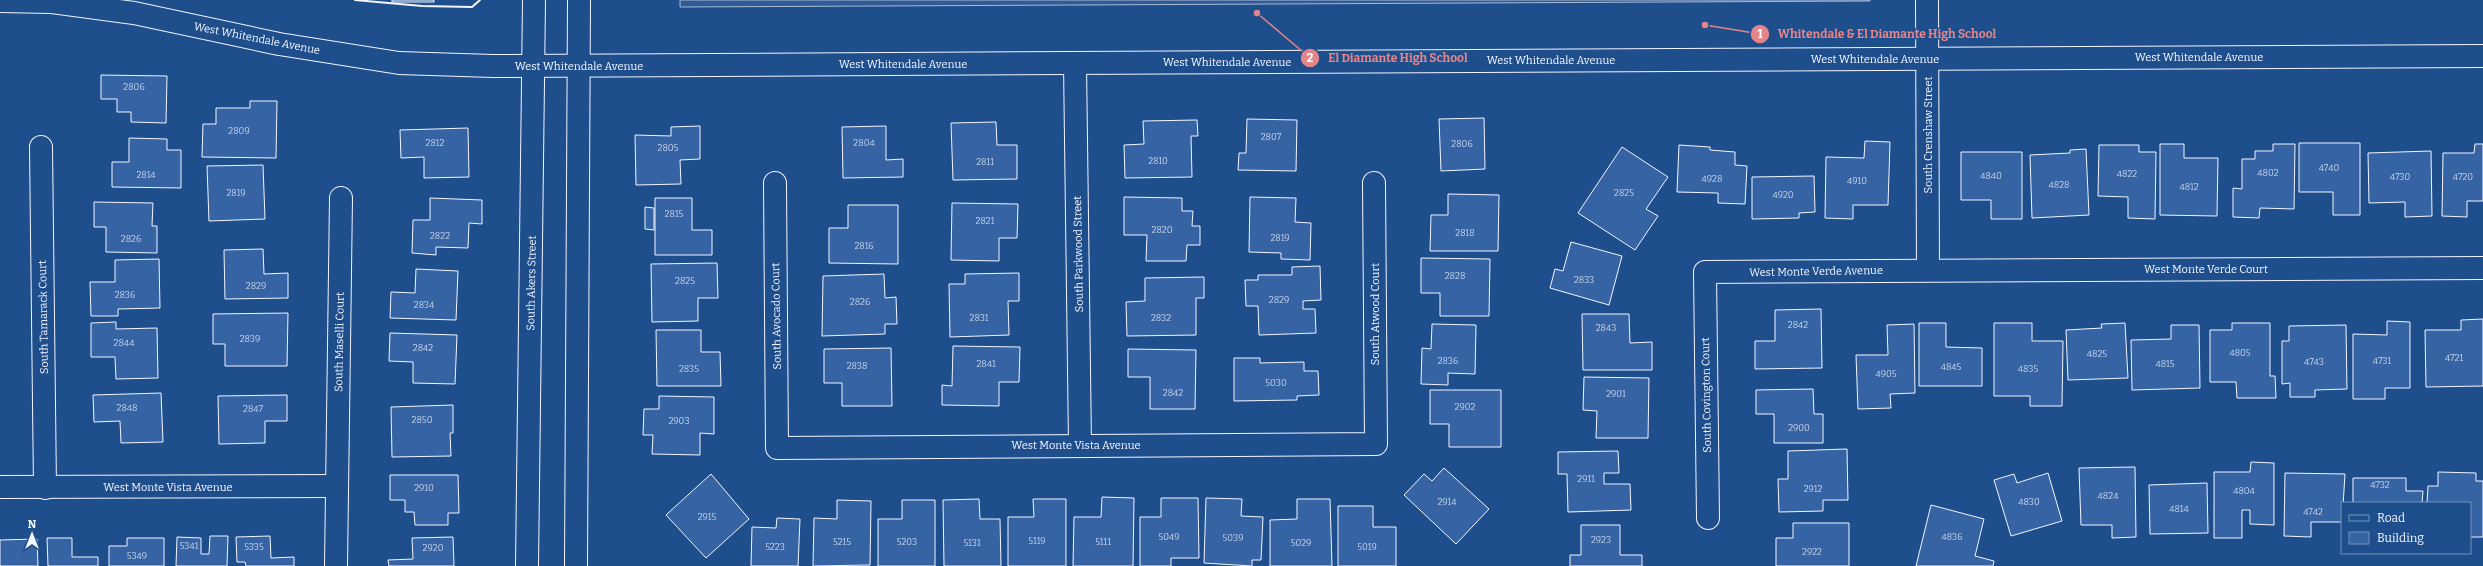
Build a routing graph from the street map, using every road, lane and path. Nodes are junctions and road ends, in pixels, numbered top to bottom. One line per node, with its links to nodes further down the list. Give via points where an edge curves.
1 (534, 0): 8 (street, South Akers Street)
2 (579, 0): 9 (street)
3 (1927, 0): 6 (street, South Crenshaw Street)
4 (0, 1): 8 (street, West Whitendale Avenue, via 52,2 134,13 279,44 400,63)
5 (2483, 56): 6 (street, West Whitendale Avenue)
6 (1928, 58): 7 (street, West Whitendale Avenue); 15 (street, South Crenshaw Street)
7 (1075, 63): 9 (street, West Whitendale Avenue); 18 (street, South Parkwood Street)
8 (533, 67): 9 (street, West Whitendale Avenue); 25 (street, South Akers Street)
9 (579, 67): 26 (street)
10 (41, 147): 22 (street, South Tamarack Court)
11 (774, 183): 19 (street, South Avocado Court)
12 (1374, 183): 17 (street, South Atwood Court)
13 (341, 198): 20 (street, South Maselli Court)
14 (2483, 268): 15 (street, West Monte Verde Court)
15 (1928, 270): 16 (street, West Monte Verde Avenue)
16 (1705, 272): 23 (street, South Covington Court)
17 (1376, 444): 18 (street, West Monte Vista Avenue)
18 (1080, 445): 19 (street, West Monte Vista Avenue)
19 (777, 448)
20 (336, 486): 22 (street, West Monte Vista Avenue); 24 (street, South Maselli Court)
21 (0, 487): 22 (street, West Monte Vista Avenue)
22 (45, 488)
23 (1708, 518)
24 (336, 566)
25 (527, 566)
26 (576, 566)

